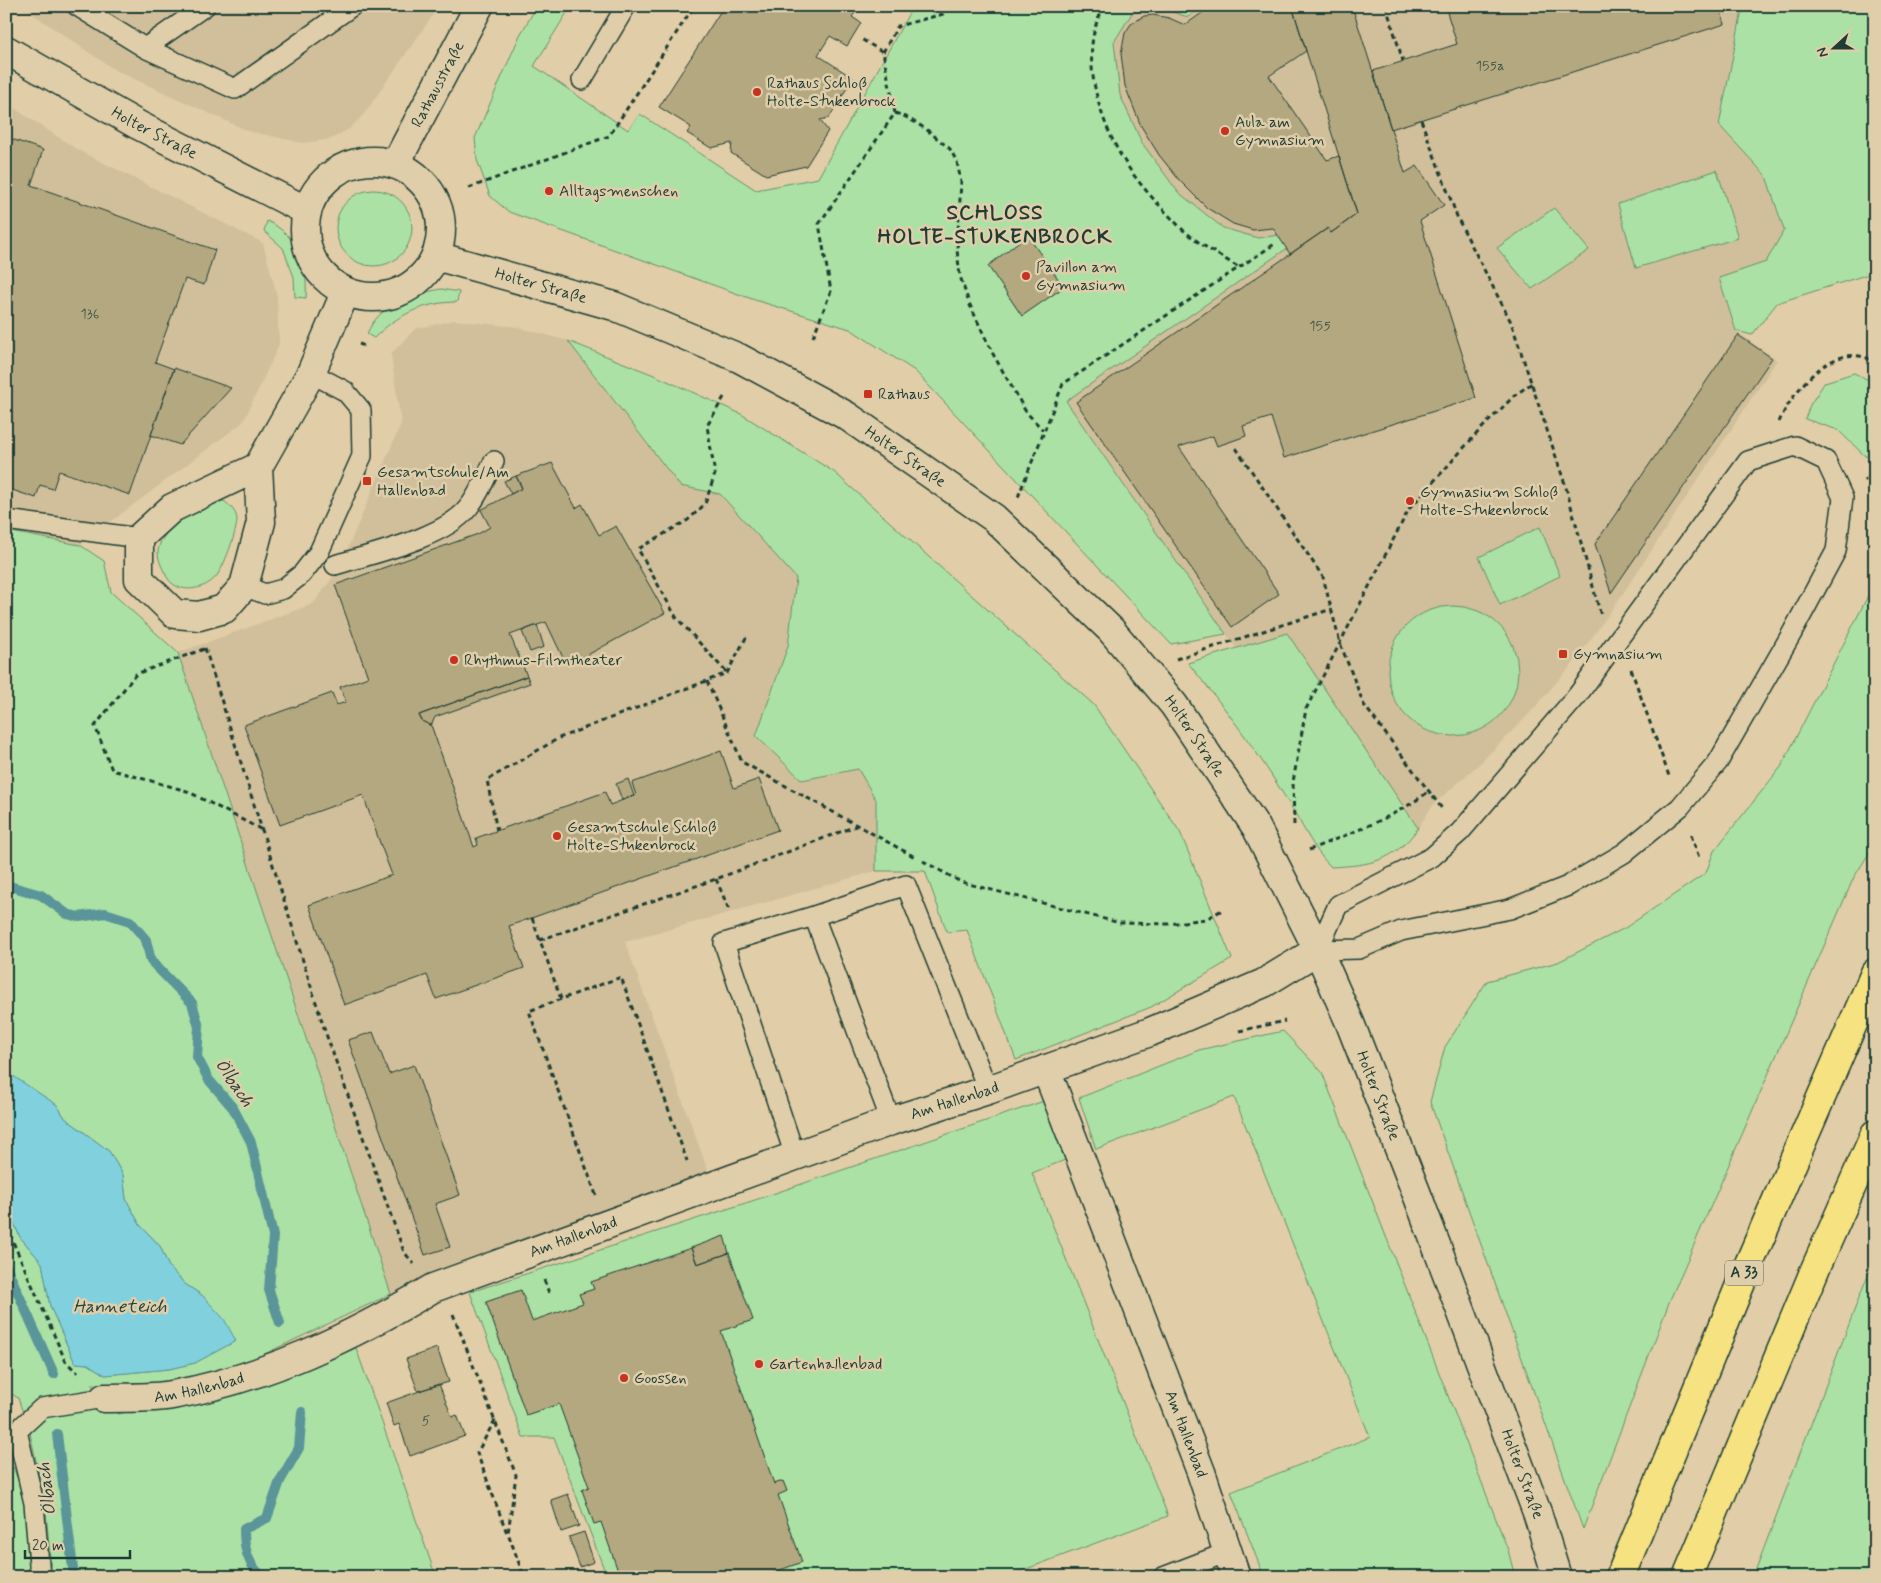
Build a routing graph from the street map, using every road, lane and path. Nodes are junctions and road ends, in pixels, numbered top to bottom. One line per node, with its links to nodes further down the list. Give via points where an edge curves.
1 (77, 6): 11 (lane)
2 (205, 6): 11 (lane)
3 (352, 6): 11 (lane, via 235,90)
4 (479, 6): 18 (street, Rathausstraße)
5 (626, 6): 15 (lane)
6 (694, 6): 19 (path, via 609,136)
7 (948, 6): 13 (path, via 943,14 898,26)
8 (1105, 6): 23 (path, via 1090,54 1102,111 1124,161 1180,227)
9 (1386, 6): 14 (path)
10 (861, 40): 13 (path)
11 (145, 48)
12 (6, 50): 20 (street, Holter Straße, via 138,125)
13 (883, 52): 16 (path)
14 (1404, 61)
15 (582, 80)
16 (895, 113): 25 (path, via 819,224 831,290); 30 (path, via 926,129 950,149 957,162 961,182 957,250 960,276 993,354 1026,412)
17 (1421, 120): 28 (path, via 1458,219 1511,322)
18 (396, 163): 20 (street, via 368,159 342,167 320,186); 22 (street, via 431,191 440,212 442,234)
19 (469, 188)
20 (307, 211): 24 (street, via 305,235 311,258 324,278)
21 (1276, 242): 23 (path)
22 (436, 256): 24 (street, via 421,278 398,292 372,298); 65 (street, Holter Straße, via 614,306 739,358 847,416 994,518 1111,630 1174,704 1256,827)
23 (1238, 267): 30 (path, via 1063,384)
24 (345, 293): 27 (street)
25 (813, 337)
26 (1875, 362): 32 (path, via 1868,358 1845,357 1821,366 1804,382 1783,413)
27 (311, 373): 34 (street); 39 (lane, via 345,391 361,410 362,456 319,552 302,574 283,590 265,594)
28 (1532, 383): 43 (path, via 1565,484 1606,635); 44 (path, via 1479,431 1409,509)
29 (724, 396): 47 (path, via 707,426 715,474 705,504 688,520 638,549 676,617)
30 (1043, 430): 35 (path)
31 (1236, 448): 40 (path, via 1323,578)
32 (1765, 456): 43 (lane, via 1748,461); 65 (lane, via 1795,446 1826,461 1843,498 1836,551 1718,762 1680,807 1624,853 1568,886 1510,909 1401,930 1359,949)
33 (494, 461): 38 (lane, via 468,509 445,526 415,540)
34 (258, 467): 37 (street, via 172,508); 39 (street, via 261,522)
35 (1016, 502)
36 (6, 520): 37 (lane)
37 (139, 538): 41 (street, via 138,579 175,614)
38 (335, 565)
39 (244, 586): 41 (street, via 224,609)
40 (1332, 609): 44 (path); 46 (path)
41 (199, 616): 45 (path)
42 (748, 634): 47 (path)
43 (1616, 642): 49 (path, via 1624,649); 56 (lane, via 1577,696)
44 (1340, 643): 50 (path, via 1364,704); 51 (path, via 1306,709 1293,782)
45 (206, 649): 54 (path); 54 (path, via 136,674 95,726 112,770 188,791)
46 (1175, 659)
47 (728, 673): 48 (path)
48 (707, 682): 52 (path, via 742,762); 55 (path, via 559,738 487,780)
49 (1671, 782)
50 (1428, 792): 56 (path); 57 (path, via 1386,818)
51 (1294, 825)
52 (857, 826): 59 (path); 60 (path, via 961,882 1120,923 1170,924 1206,919)
53 (1688, 829): 58 (path)
54 (262, 831): 76 (path, via 324,1030 404,1252)
55 (497, 831)
56 (1460, 832): 65 (lane, via 1432,857 1338,905)
57 (1308, 850)
58 (1699, 858)
59 (716, 879): 63 (path); 64 (path)
60 (1222, 910)
61 (814, 916): 63 (lane); 69 (lane, via 906,885); 70 (lane)
62 (532, 918): 64 (path)
63 (740, 938): 72 (lane, via 724,943)
64 (540, 940): 67 (path)
65 (1318, 950): 68 (street, Am Hallenbad, via 1264,983 1150,1032); 86 (street, Holter Straße, via 1350,1023 1538,1515)
66 (1875, 973): 87 (highway, A 33, via 1748,1264)
67 (561, 999): 73 (path, via 620,977); 74 (path, via 529,1011)
68 (1046, 1069): 69 (street, Am Hallenbad); 82 (street, Am Hallenbad, via 1201,1472)
69 (988, 1090): 70 (street, Am Hallenbad)
70 (891, 1121): 72 (street, Am Hallenbad)
71 (1875, 1134): 88 (highway, via 1812,1276)
72 (795, 1156): 73 (street, Am Hallenbad)
73 (698, 1192): 74 (street, Am Hallenbad)
74 (606, 1225): 76 (street, Am Hallenbad)
75 (6, 1226): 77 (path, via 66,1362)
76 (433, 1288): 77 (street, Am Hallenbad, via 318,1350 254,1375 171,1396); 78 (path, via 451,1307)
77 (104, 1398): 79 (lane, via 42,1408)
78 (495, 1420): 81 (path, via 516,1474); 81 (path, via 477,1453)
79 (17, 1431): 80 (lane); 83 (lane, via 34,1503)
80 (6, 1447)
81 (508, 1534): 84 (path)
82 (1232, 1564): 85 (lane)
83 (40, 1577)
84 (524, 1577)
85 (1163, 1577)
86 (1557, 1577)
87 (1620, 1577)
88 (1687, 1577)

